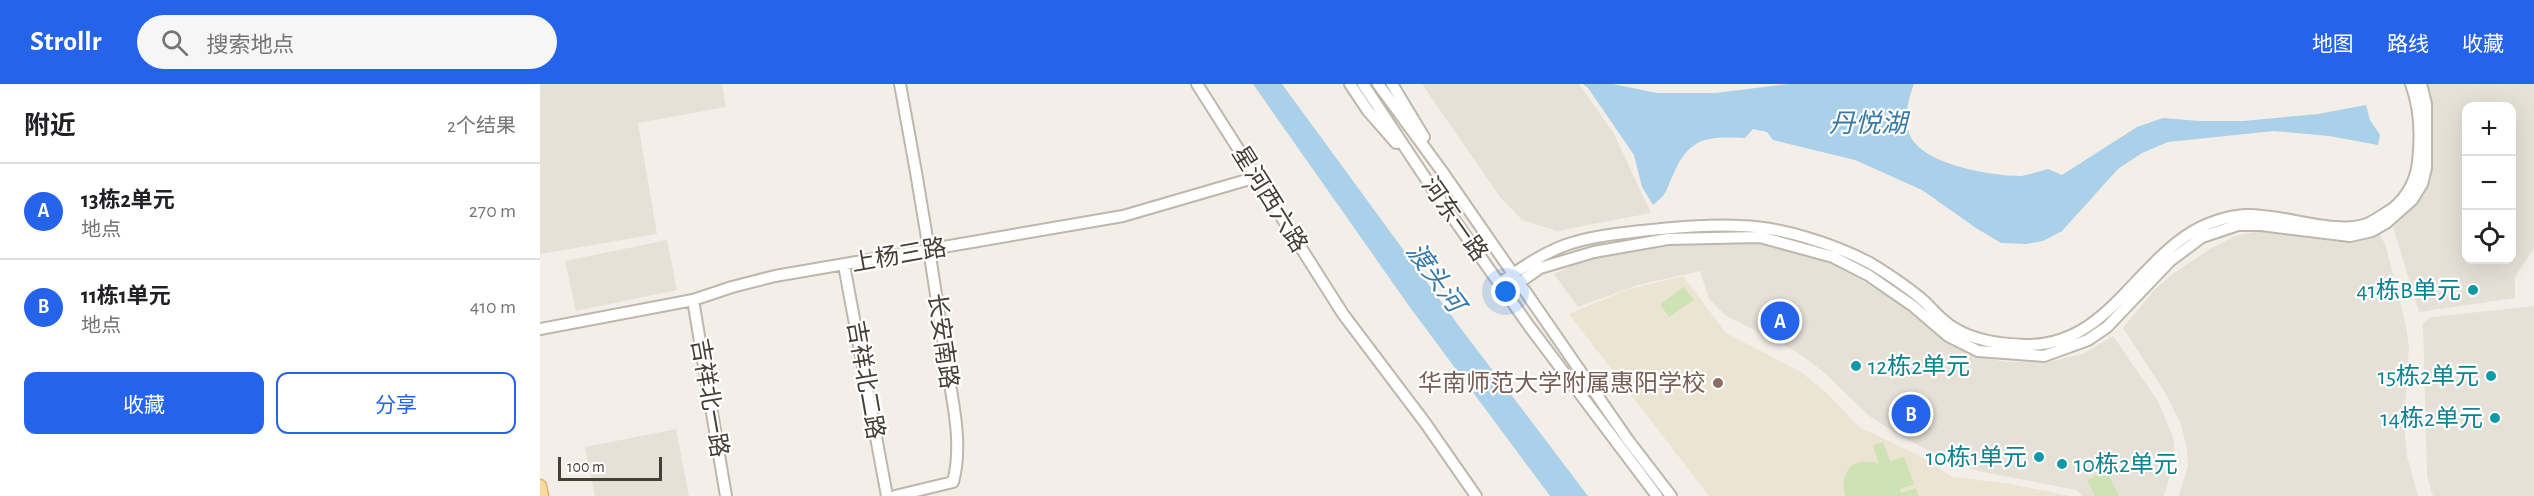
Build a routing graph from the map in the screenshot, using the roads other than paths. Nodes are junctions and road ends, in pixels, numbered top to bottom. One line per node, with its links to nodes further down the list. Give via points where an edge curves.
1 (900, 84): 12 (street, 长安南路)
2 (1197, 84): 11 (street, 星河西六路)
3 (1350, 84): 9 (street, via 1368,111)
4 (1363, 84): 9 (street, 河东一路)
5 (1378, 84): 10 (street, 河东一路)
6 (1392, 84): 10 (street)
7 (2411, 84): 14 (street, via 2419,120 2418,165 2414,182 2397,205 2368,224 2354,227 2243,215 2211,223 2173,247 2094,323 2073,336 2046,344 1976,339 1953,328 1872,264 1822,244 1741,226 1614,235 1563,246 1542,255)
8 (2421, 84): 14 (street, via 2426,104 2426,168 2422,184 2412,200 2386,223 2350,236 2238,225 2202,237 2170,261 2107,327 2088,340 2044,356 1978,351 1948,336 1868,275 1833,256 1760,237 1702,237 1637,244 1564,260)
9 (1422, 172): 15 (street, 河东一路)
10 (1444, 174): 14 (street, 河东一路)
11 (1257, 177): 12 (street, 上杨三路, via 1123,216); 23 (street, 星河西六路, via 1342,314)
12 (930, 250): 13 (street, 上杨三路); 22 (street, 长安南路, via 957,436 956,457 952,482)
13 (844, 265): 16 (street, 上杨三路, via 764,279); 21 (street, 吉祥北二路)
14 (1517, 278): 15 (street); 25 (street, 河东一路)
15 (1503, 287): 24 (street, 河东一路)
16 (693, 300): 17 (street, 上杨三路); 20 (street, 吉祥北一路)
17 (540, 329)
18 (540, 486): 19 (main road)
19 (542, 496)
20 (726, 496)
21 (887, 496)
22 (895, 496)
23 (1476, 496)
24 (1657, 496)
25 (1671, 496)

